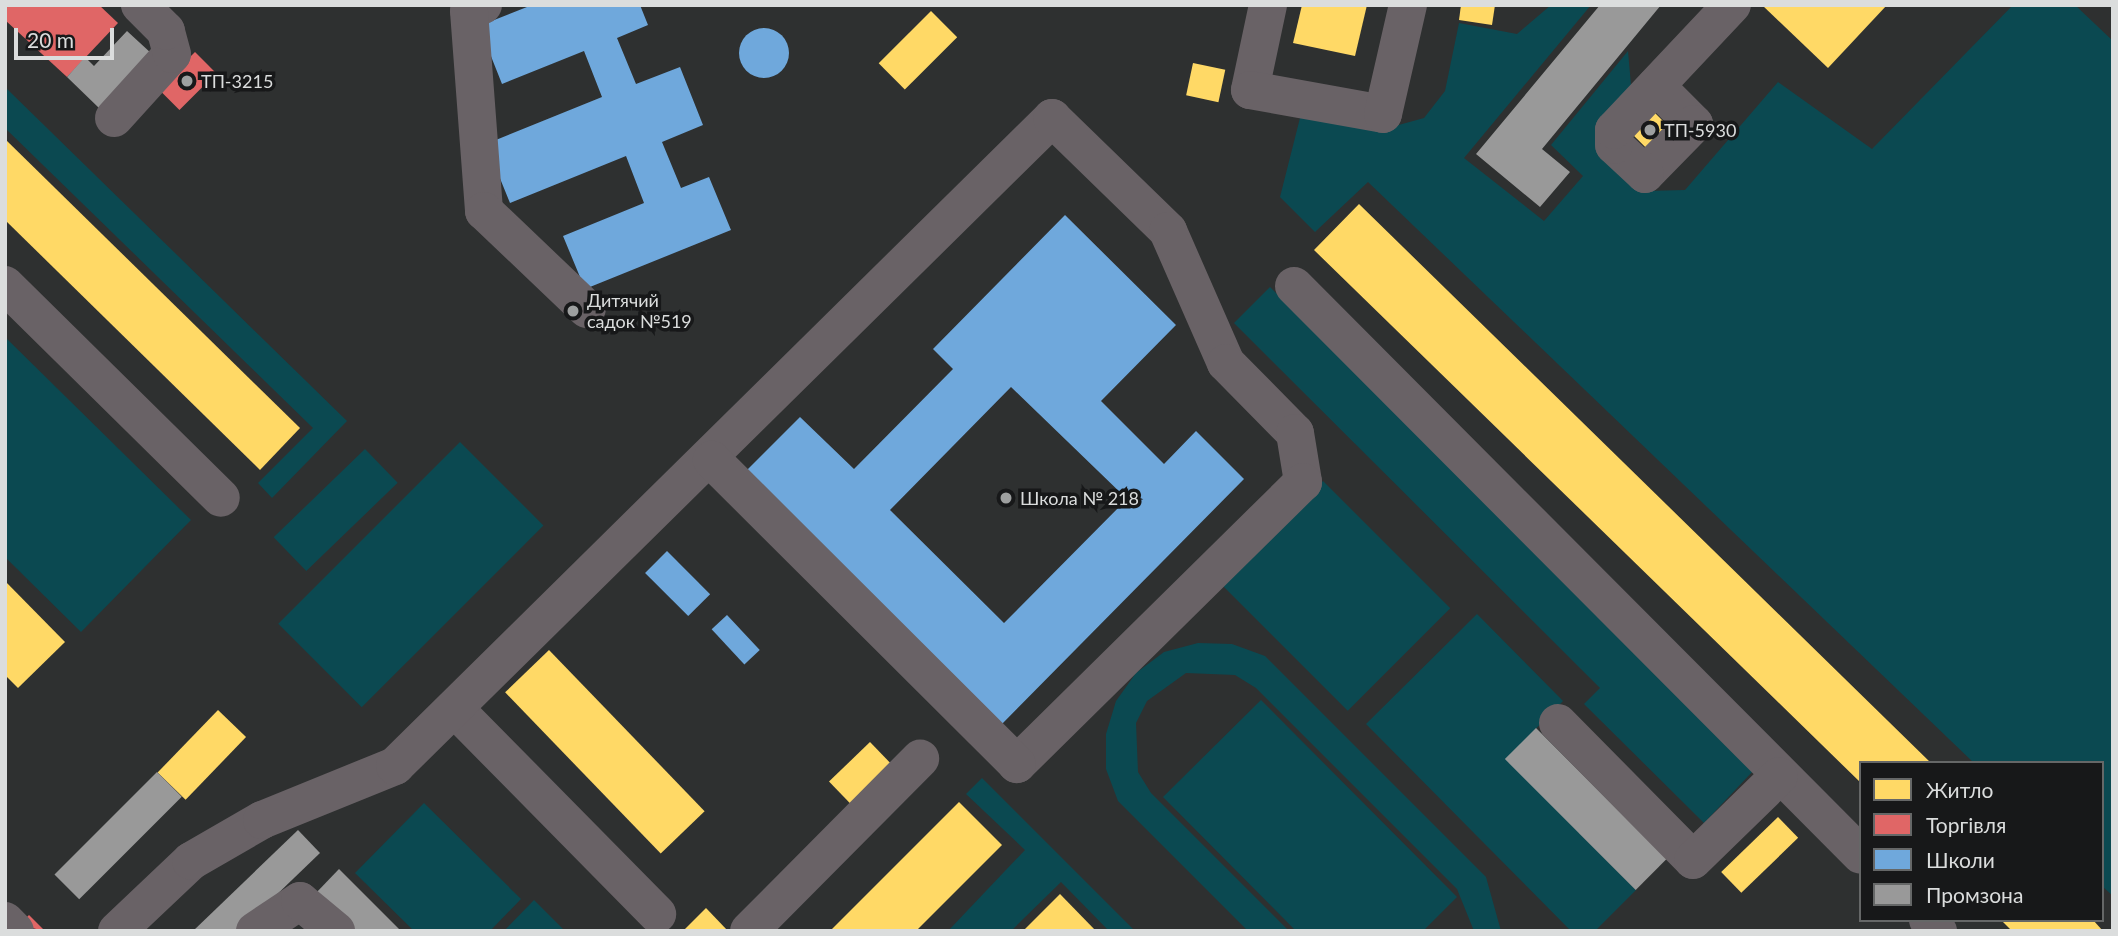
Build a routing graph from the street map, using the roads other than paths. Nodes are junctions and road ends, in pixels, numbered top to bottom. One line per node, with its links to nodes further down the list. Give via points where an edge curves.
1 (140, 5): 7 (lane, via 166,31 173,54)
2 (483, 5): 10 (lane, via 469,11 484,211)
3 (1268, 5): 4 (lane, via 1250,90 1384,114)
4 (1408, 5)
5 (1732, 5): 6 (lane)
6 (1656, 86)
7 (114, 118)
8 (5, 285): 12 (lane)
9 (1294, 286): 16 (lane)
10 (587, 309)
11 (712, 460): 11 (lane, via 1017,764 1303,482 1295,433 1226,363 1168,231 1052,118); 13 (lane)
12 (221, 498)
13 (455, 709): 18 (lane); 21 (lane, via 395,766 262,820 191,861)
14 (1558, 723): 16 (lane, via 1693,860)
15 (920, 759): 24 (lane)
16 (1779, 776): 17 (lane)
17 (1859, 853)
18 (657, 914)
19 (5, 921): 20 (lane)
20 (15, 931)
21 (117, 931)
22 (255, 931): 23 (lane, via 300,901)
23 (336, 931)
24 (749, 931)

